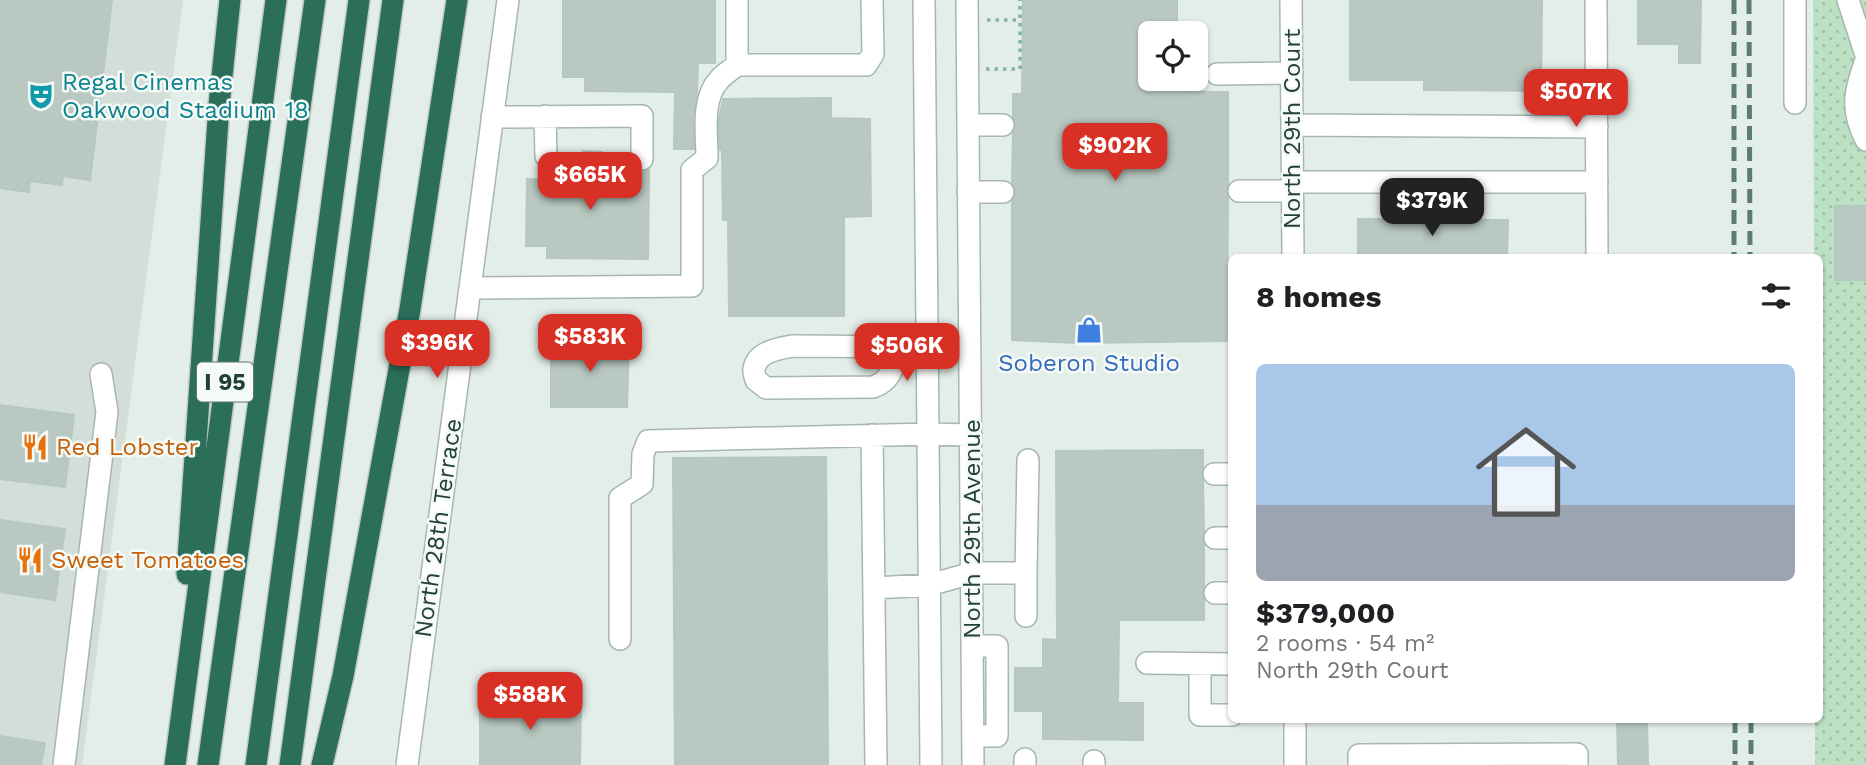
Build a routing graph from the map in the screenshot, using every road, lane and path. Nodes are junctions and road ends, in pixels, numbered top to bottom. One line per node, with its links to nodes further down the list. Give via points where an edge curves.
1 (230, 0): 61 (highway)
2 (276, 0): 61 (highway, I 95)
3 (315, 0): 62 (highway)
4 (359, 0): 63 (highway)
5 (393, 0): 64 (highway)
6 (457, 0): 65 (highway, via 410,309 344,676)
7 (508, 0): 26 (street, North 28th Terrace)
8 (737, 0): 20 (street)
9 (872, 0): 20 (street, via 873,54 866,65)
10 (924, 0): 43 (street, North 29th Avenue)
11 (967, 0): 27 (street, North 29th Avenue)
12 (1020, 0): 18 (path)
13 (1291, 0): 22 (street, North 29th Court)
14 (1596, 0): 30 (street)
15 (1795, 0): 24 (street)
16 (1848, 0): 19 (street)
17 (983, 20): 18 (path)
18 (1020, 20): 21 (path, via 1020,69)
19 (1866, 57): 31 (street, via 1856,87 1856,113)
20 (737, 65): 41 (street, via 710,94 707,158 692,170 692,286)
21 (984, 69)
22 (1292, 73): 23 (street); 29 (street, North 29th Court)
23 (1217, 74)
24 (1795, 103)
25 (545, 116): 26 (street); 32 (street); 33 (street, via 642,116)
26 (492, 117): 41 (street, North 28th Terrace)
27 (968, 125): 28 (street); 37 (street, North 29th Avenue)
28 (1003, 125)
29 (1292, 125): 30 (street); 35 (street, North 29th Court)
30 (1597, 127): 34 (street)
31 (1866, 139)
32 (546, 156)
33 (642, 159)
34 (1597, 182): 35 (street); 40 (street)
35 (1292, 186): 36 (street); 39 (street, North 29th Court)
36 (1239, 191)
37 (968, 192): 38 (street); 47 (street, North 29th Avenue)
38 (1003, 192)
39 (1293, 254)
40 (1597, 254)
41 (470, 288): 66 (street, North 28th Terrace)
42 (899, 347): 42 (street, via 792,346 760,357 754,368 755,380 766,388 882,385); 43 (street)
43 (927, 347): 45 (street, North 29th Avenue)
44 (101, 374): 60 (street, via 107,412)
45 (928, 434): 46 (street); 47 (street); 51 (street, North 29th Avenue)
46 (872, 435): 52 (street); 54 (street, via 648,441 642,484 620,498)
47 (971, 435): 49 (street, North 29th Avenue)
48 (1028, 460): 50 (street)
49 (972, 573): 50 (street); 51 (street); 69 (street, North 29th Avenue)
50 (1026, 573): 53 (street)
51 (929, 585): 52 (street); 68 (street, North 29th Avenue)
52 (874, 587): 67 (street)
53 (1026, 616)
54 (620, 639)
55 (1147, 663): 56 (street)
56 (1200, 664): 57 (street); 58 (street, via 1200,715)
57 (1228, 664)
58 (1228, 715)
59 (1295, 723): 70 (street)
60 (64, 765)
61 (174, 765)
62 (208, 765)
63 (256, 765)
64 (290, 765)
65 (322, 765)
66 (407, 765)
67 (876, 765)
68 (931, 765)
69 (973, 765)
70 (1295, 765)
71 (1359, 765): 72 (street, via 1359,755 1577,754)
72 (1577, 765)

